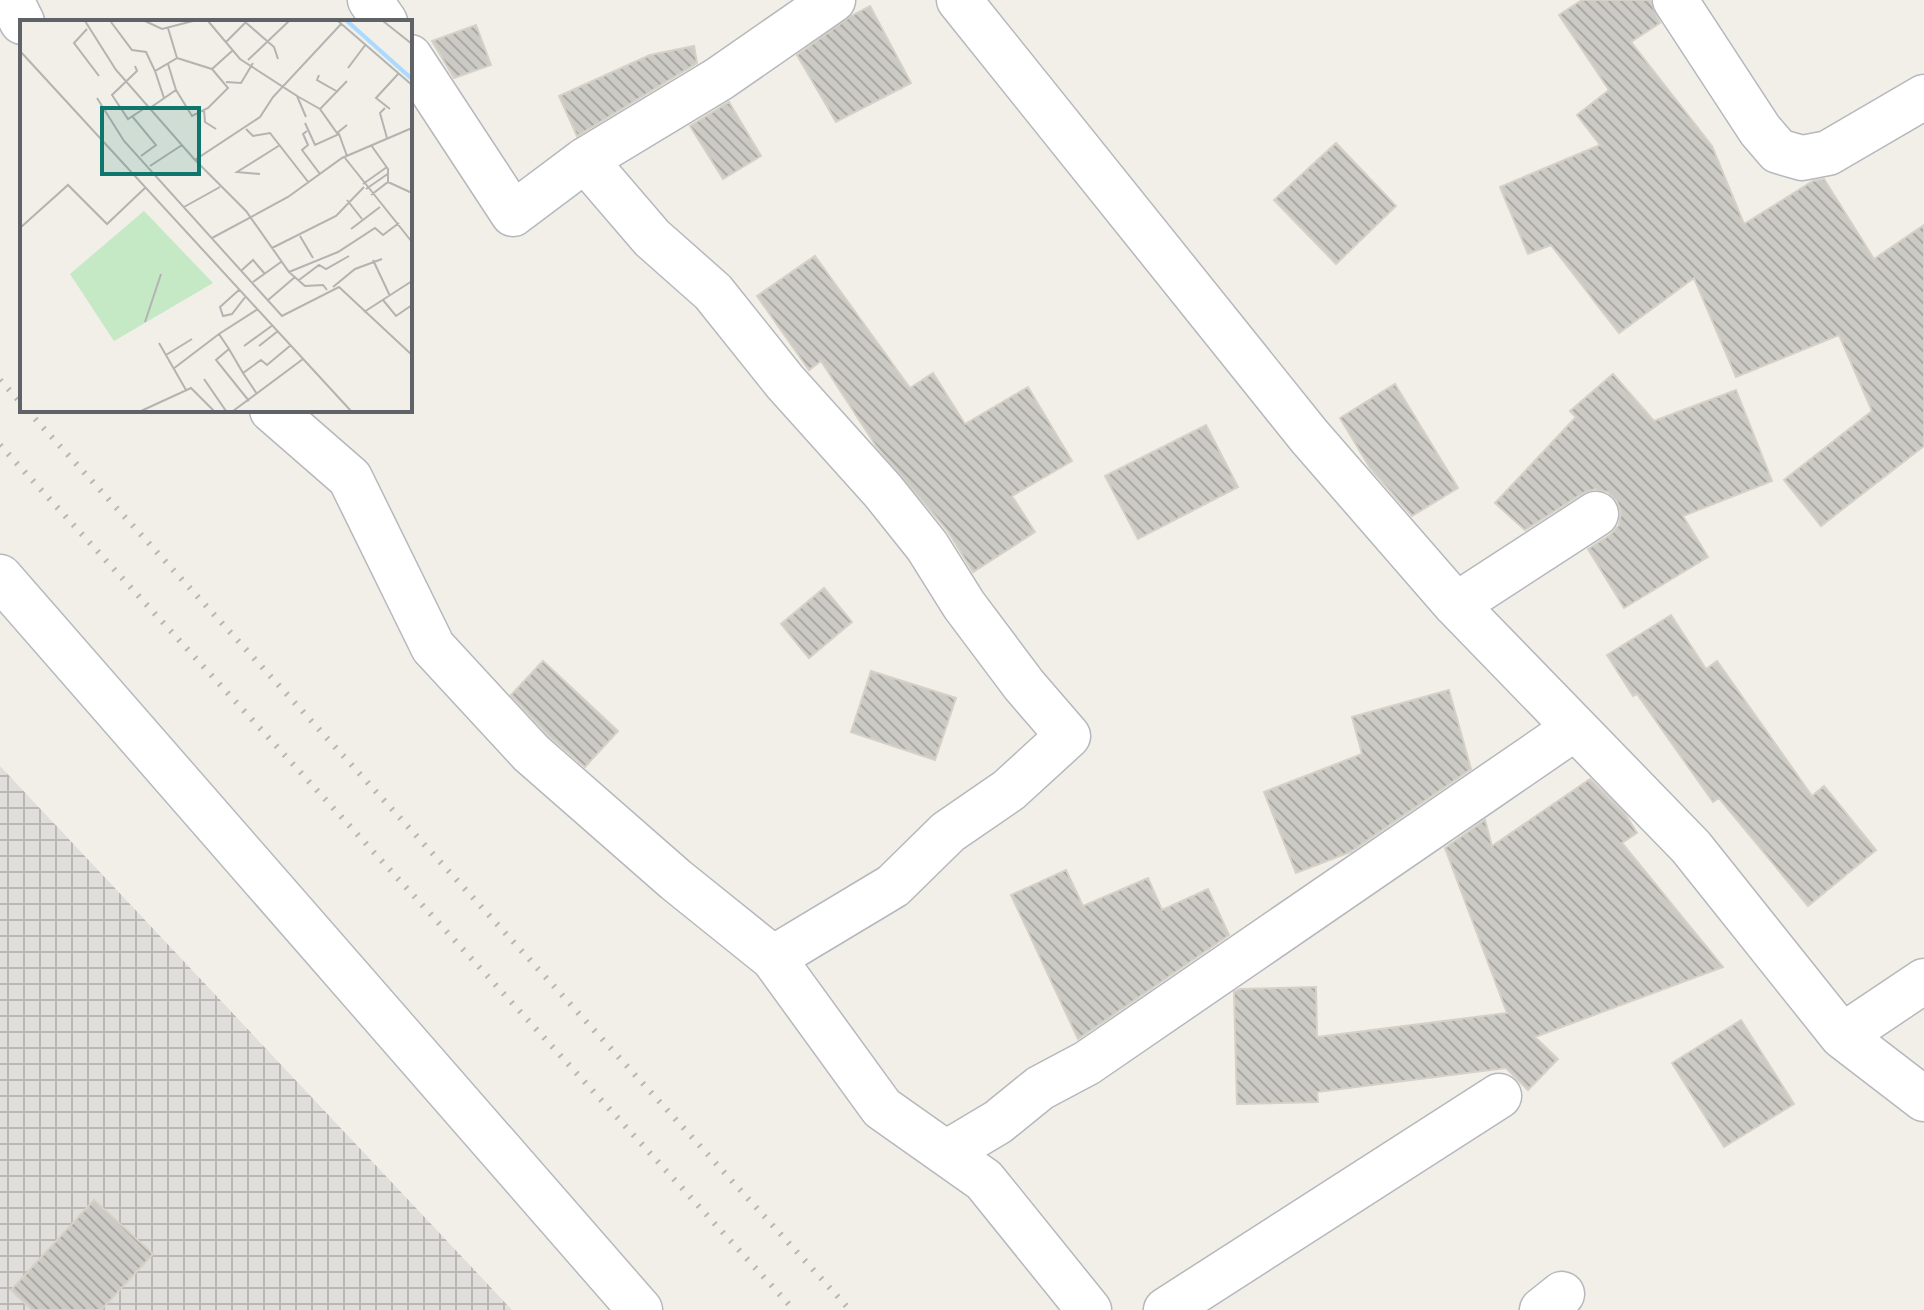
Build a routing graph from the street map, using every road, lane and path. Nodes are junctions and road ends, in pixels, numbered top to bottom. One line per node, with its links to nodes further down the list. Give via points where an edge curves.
1 (11, 0): 6 (street)
2 (370, 0): 7 (street)
3 (833, 0): 10 (street, via 719,79)
4 (959, 0): 14 (street, via 1309,436)
5 (1675, 0): 9 (street, via 1778,151 1802,158 1828,153)
6 (21, 20)
7 (384, 20)
8 (412, 60): 10 (street, via 513,214)
9 (1924, 97)
10 (585, 160): 16 (street, via 652,238 713,292 883,491 1024,685 1068,736 1009,790 948,832 893,886)
11 (274, 412): 16 (street, via 350,478 433,647 531,753)
12 (1596, 514): 14 (street)
13 (0, 577): 22 (street)
14 (1456, 605): 15 (street)
15 (1575, 728): 18 (street, via 1691,847); 21 (street, via 1087,1063 1040,1088 998,1122)
16 (773, 958): 21 (street, via 882,1108)
17 (1924, 981): 18 (street)
18 (1842, 1036): 20 (street)
19 (1499, 1096): 24 (street)
20 (1924, 1099)
21 (946, 1153): 23 (street, via 984,1180)
22 (640, 1310)
23 (1089, 1310)
24 (1166, 1310)

